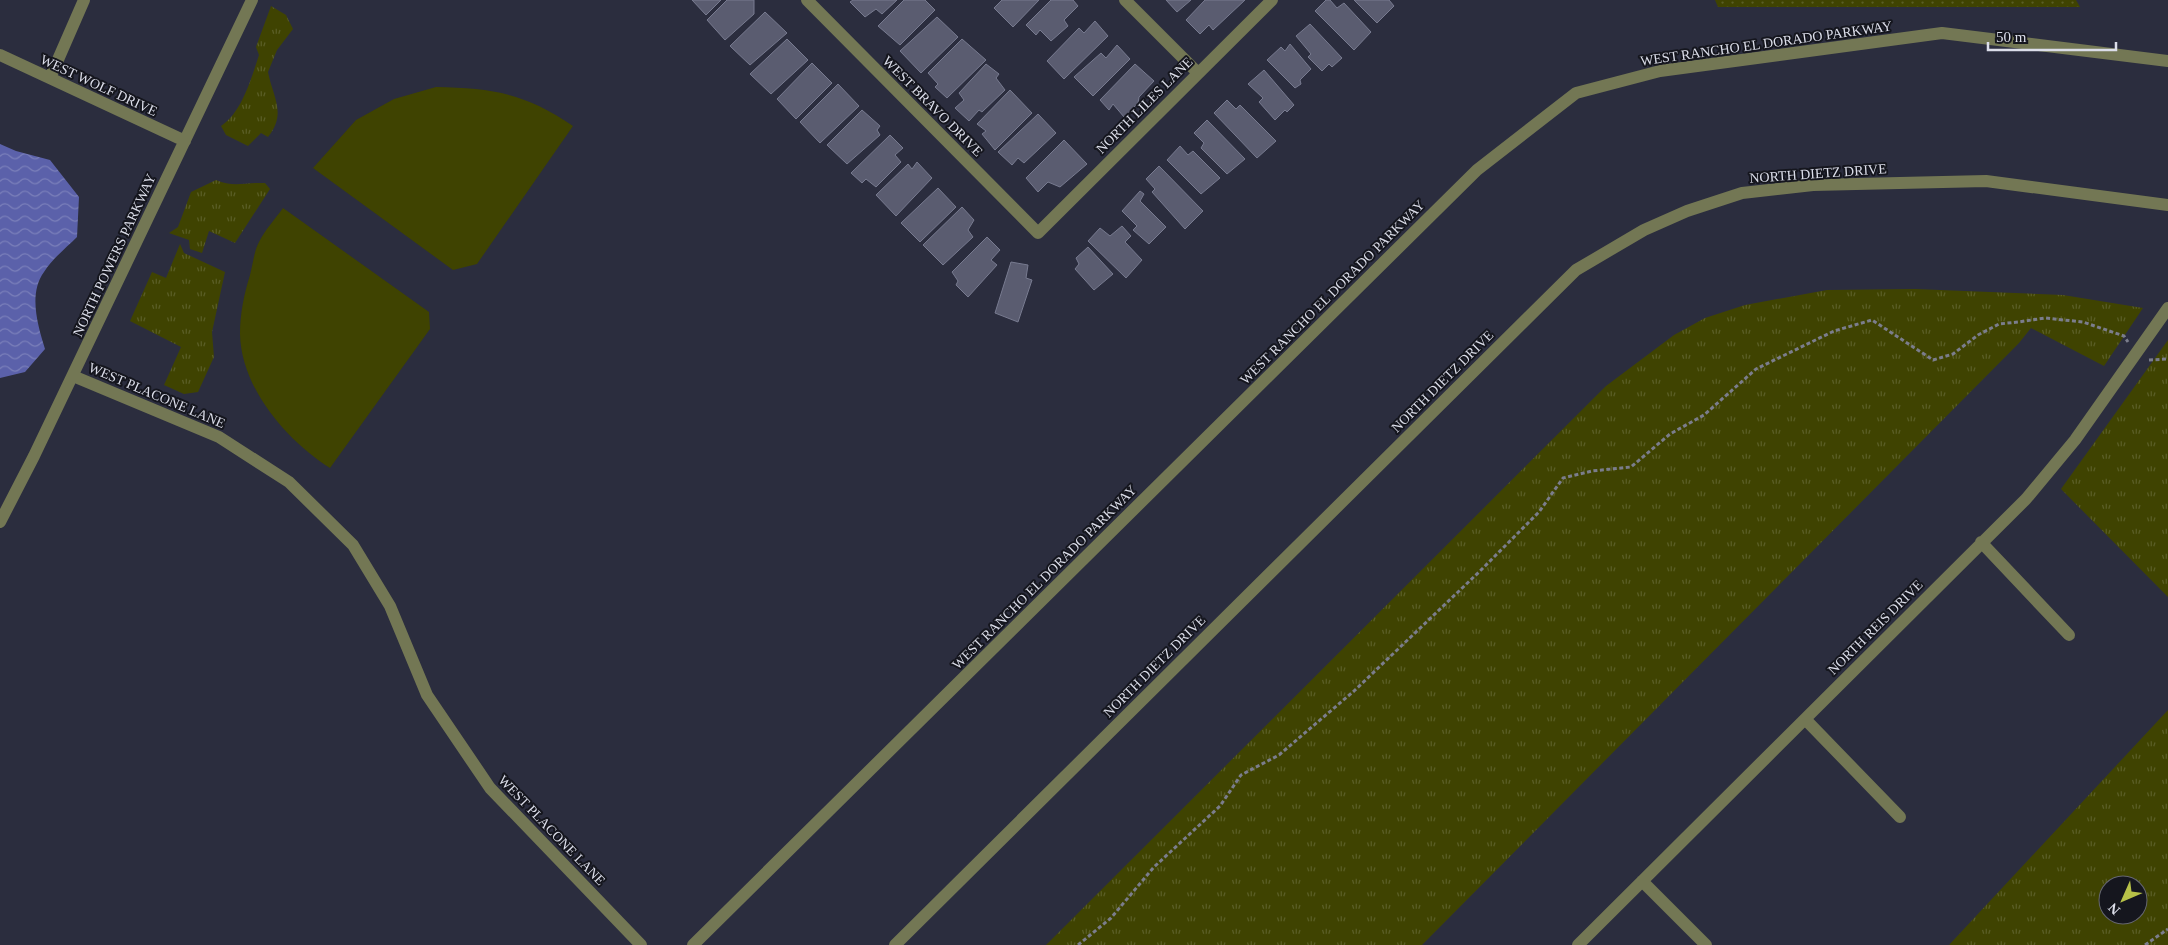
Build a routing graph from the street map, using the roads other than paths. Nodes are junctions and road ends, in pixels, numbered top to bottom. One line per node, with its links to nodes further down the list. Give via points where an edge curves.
1 (84, 0): 9 (street)
2 (252, 0): 10 (street, NORTH POWERS PARKWAY)
3 (807, 0): 12 (street, WEST BRAVO DRIVE)
4 (1126, 0): 8 (street)
5 (1272, 0): 8 (street, NORTH LILES LANE)
6 (0, 55): 9 (street, WEST WOLF DRIVE)
7 (2168, 61): 22 (street, WEST RANCHO EL DORADO PARKWAY, via 1942,33 1660,71 1576,93 1477,170)
8 (1198, 73): 12 (street, NORTH LILES LANE)
9 (50, 78): 10 (street, WEST WOLF DRIVE)
10 (185, 141): 14 (street, NORTH POWERS PARKWAY)
11 (2168, 206): 23 (street, NORTH DIETZ DRIVE, via 1986,181 1814,185 1742,193 1687,211 1618,245 1576,270)
12 (1038, 233)
13 (2168, 308): 16 (street, NORTH REIS DRIVE, via 2075,440 2026,499)
14 (73, 376): 15 (street, NORTH POWERS PARKWAY); 21 (street, WEST PLACONE LANE, via 219,437 290,482 352,545 390,606 426,695 490,788)
15 (0, 522)
16 (1981, 542): 17 (street); 18 (street, NORTH REIS DRIVE)
17 (2069, 635)
18 (1805, 719): 19 (street); 20 (street, NORTH REIS DRIVE)
19 (1900, 817)
20 (1642, 880): 24 (street, NORTH REIS DRIVE); 25 (street)
21 (641, 945)
22 (693, 945)
23 (895, 945)
24 (1578, 945)
25 (1706, 945)

